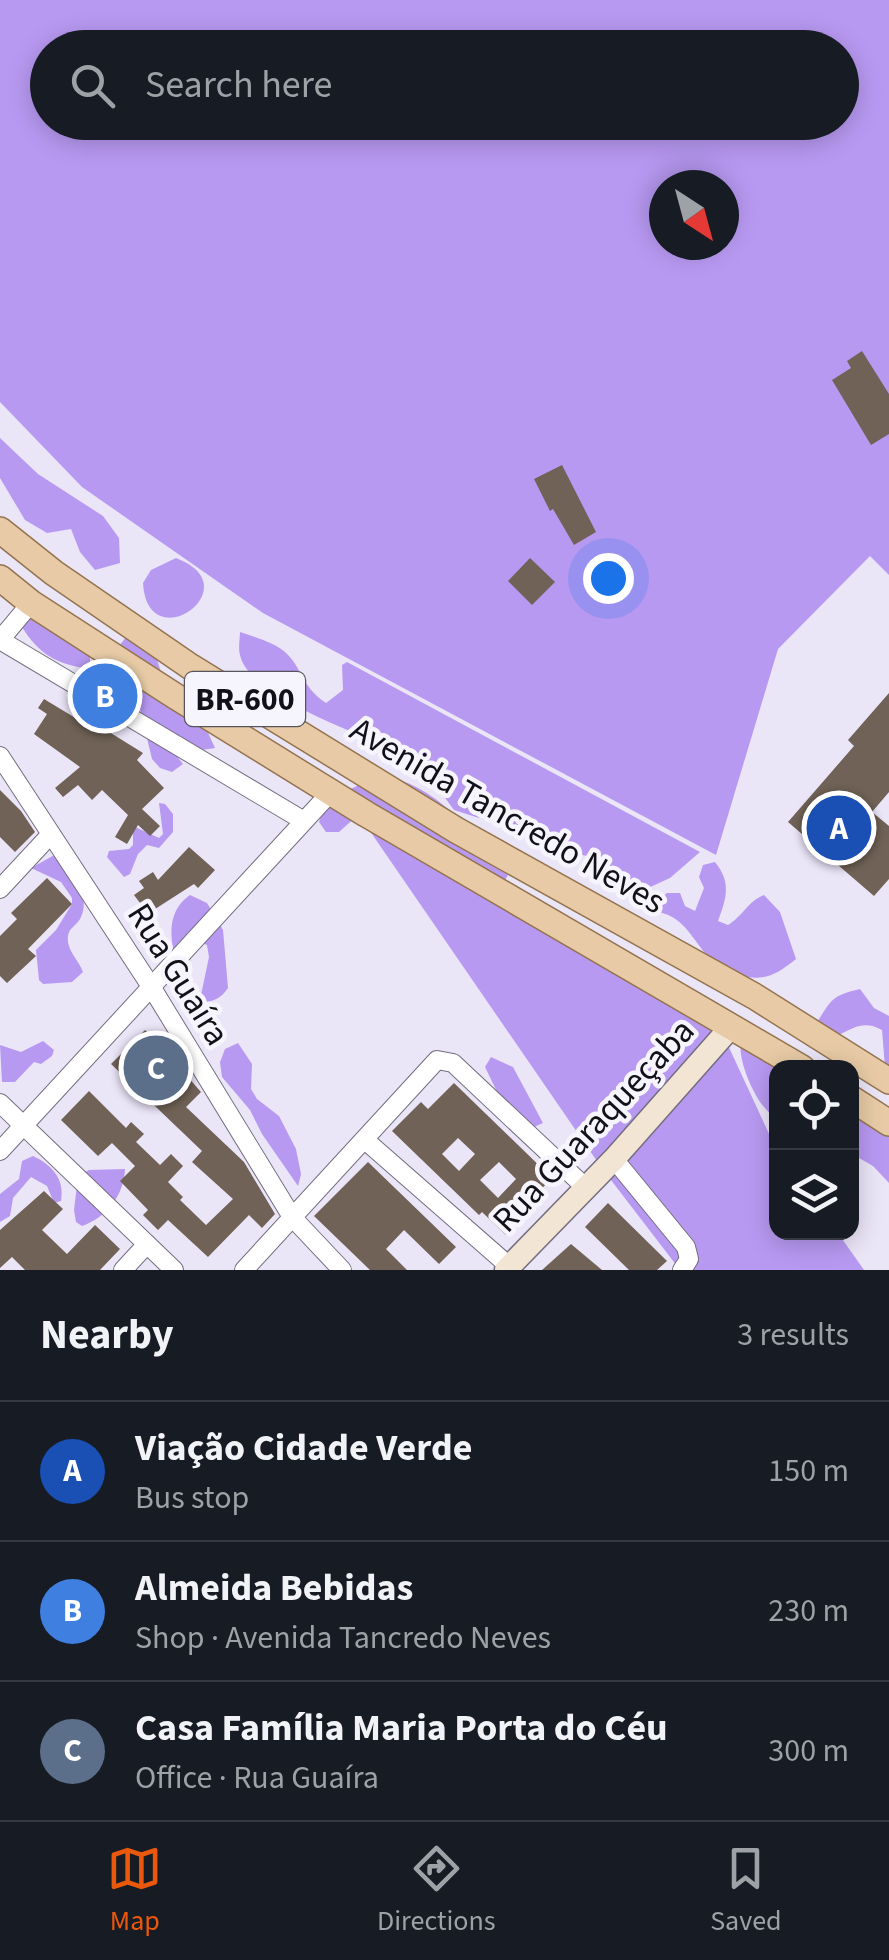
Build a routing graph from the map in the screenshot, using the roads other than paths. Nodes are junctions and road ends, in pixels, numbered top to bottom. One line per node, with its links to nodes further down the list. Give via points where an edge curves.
1 (0, 530): 10 (main road, Avenida Tancredo Neves / BR-600, via 192,666 456,830)
2 (0, 578): 3 (main road, Avenida Tancredo Neves / BR-600)
3 (31, 603): 4 (street); 6 (main road, Avenida Tancredo Neves / BR-600)
4 (0, 640): 7 (street)
5 (0, 756): 8 (street, Rua Guaíra)
6 (331, 792): 7 (street); 11 (main road, Avenida Tancredo Neves / BR-600)
7 (304, 821): 12 (street)
8 (50, 834): 9 (street); 12 (street, Rua Guaíra)
9 (0, 889)
10 (654, 940): 11 (main road); 15 (main road, Avenida Tancredo Neves / BR-600)
11 (636, 972): 13 (main road, Avenida Tancredo Neves / BR-600)
12 (152, 988): 21 (street); 26 (street, Rua Guaíra)
13 (730, 1028): 14 (main road, Avenida Tancredo Neves / BR-600); 24 (main road, Rua Guaraqueçaba)
14 (789, 1060)
15 (889, 1081)
16 (859, 1091): 19 (main road)
17 (0, 1103): 21 (street)
18 (859, 1104): 20 (main road)
19 (889, 1108)
20 (889, 1123)
21 (24, 1127): 23 (street); 27 (street)
22 (365, 1140): 25 (street, via 437,1060 453,1063); 26 (street); 29 (street)
23 (0, 1151)
24 (614, 1159): 25 (main road, Rua Guaraqueçaba); 28 (street, via 686,1247)
25 (585, 1187): 29 (main road, Rua Guaraqueçaba)
26 (292, 1217): 32 (street); 33 (street, Rua Guaíra)
27 (148, 1244): 30 (street); 31 (street)
28 (685, 1265)
29 (508, 1268)
30 (123, 1270)
31 (174, 1270)
32 (244, 1270)
33 (342, 1270)

